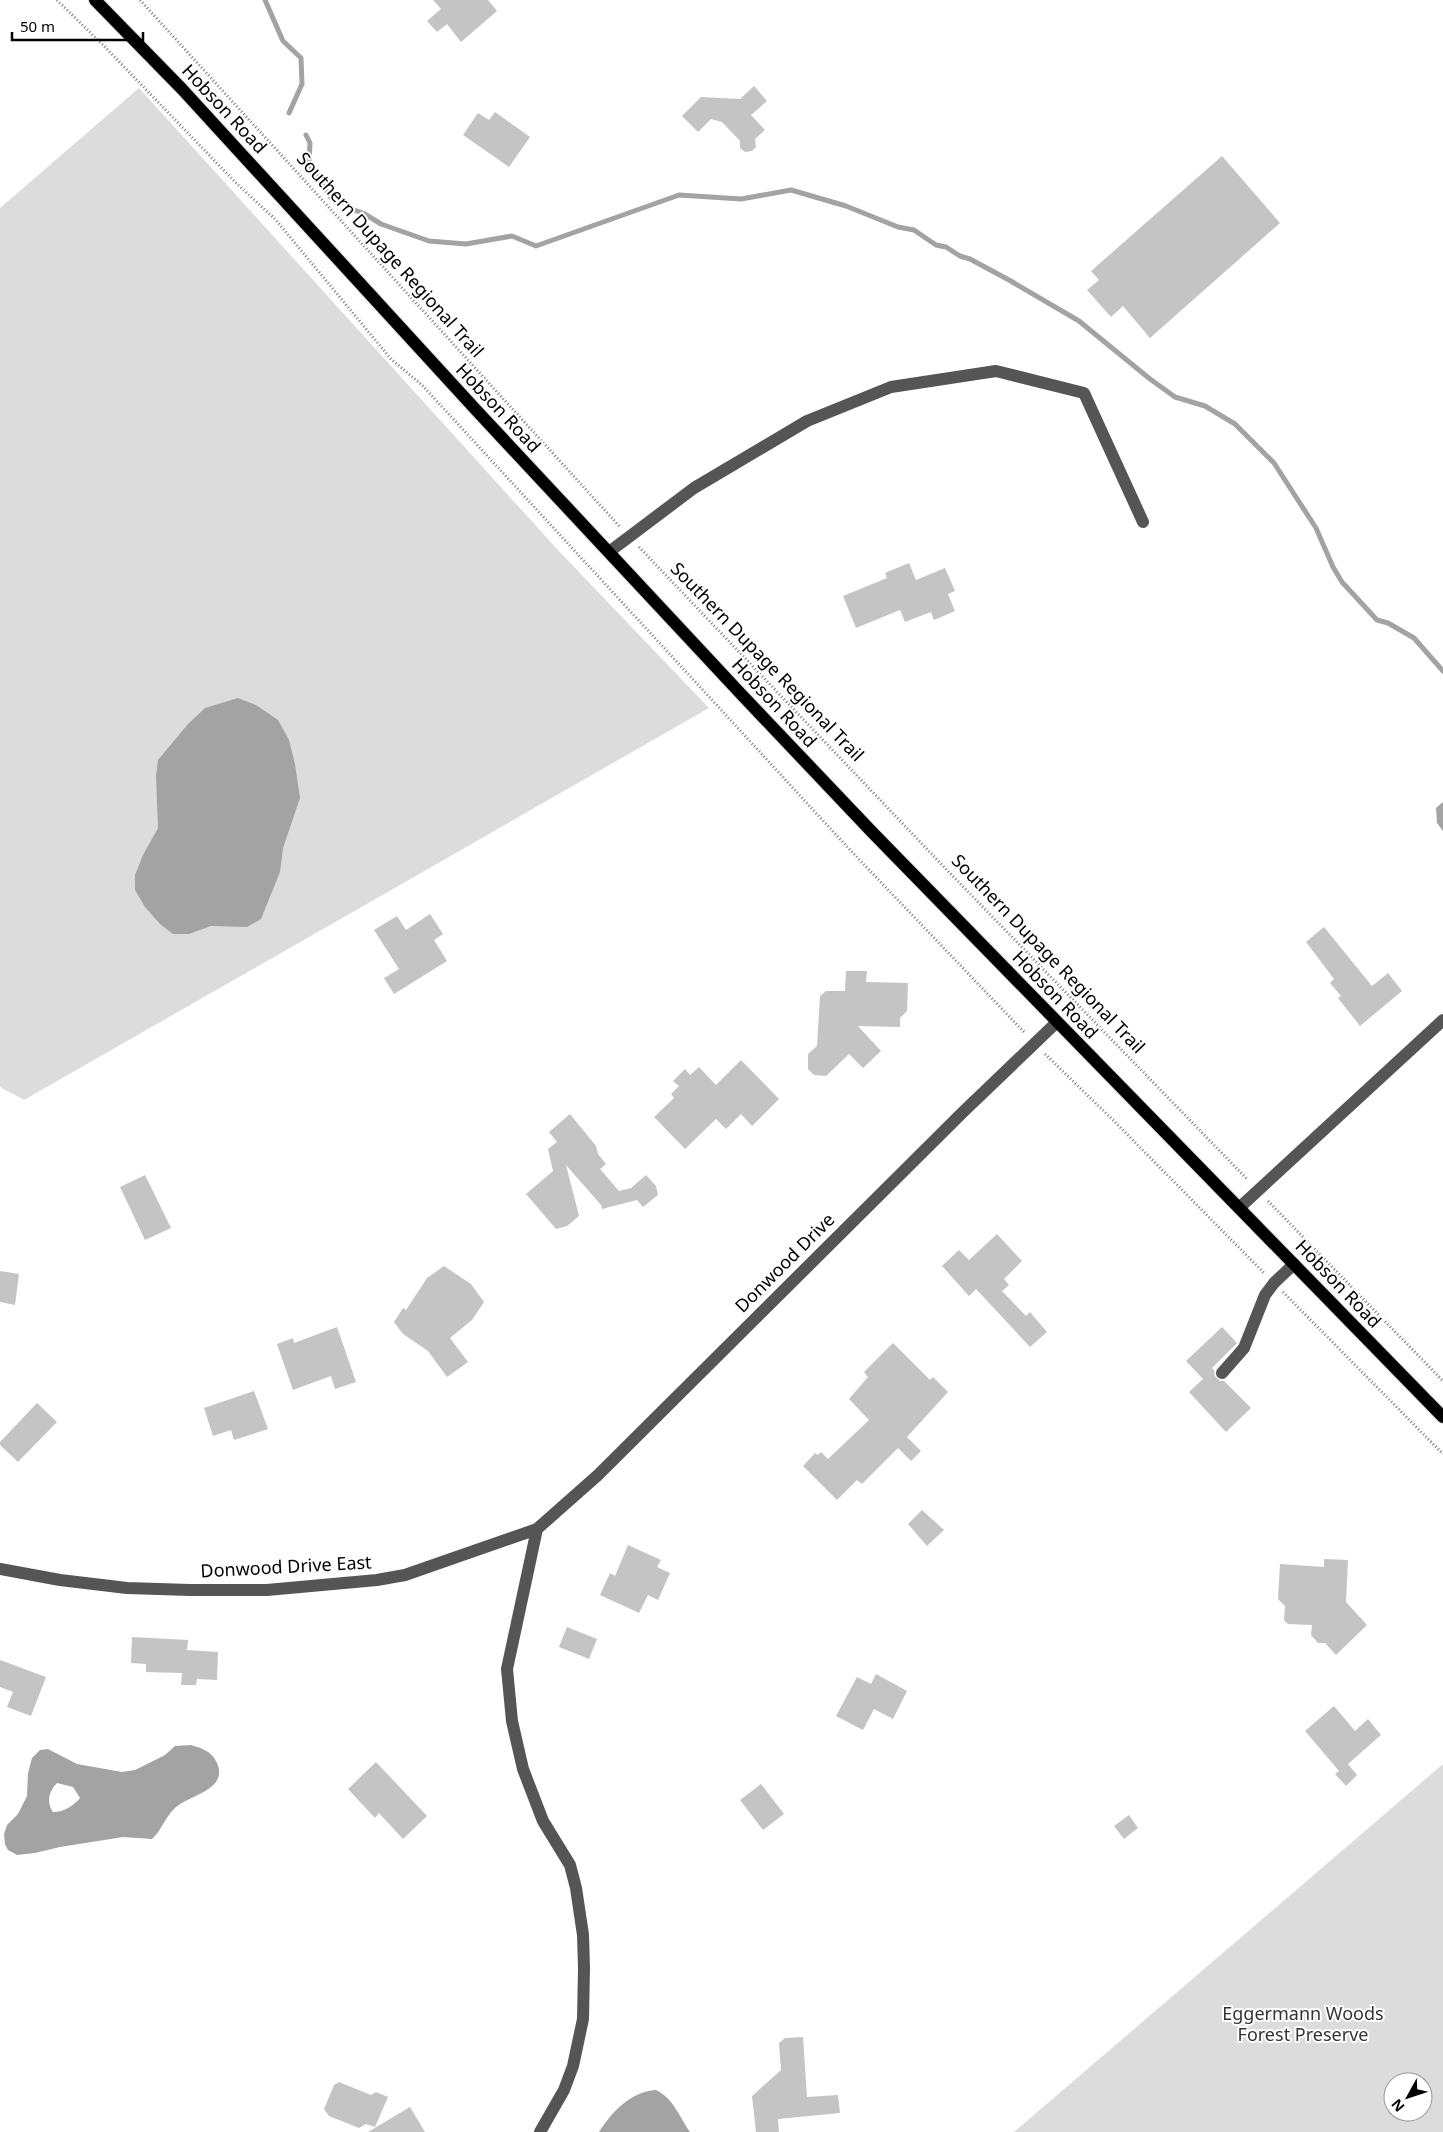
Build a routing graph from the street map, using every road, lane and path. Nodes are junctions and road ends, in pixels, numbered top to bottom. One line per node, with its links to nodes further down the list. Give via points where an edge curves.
1 (57, 0): 10 (path, via 275,220 391,358 422,385 851,851)
2 (140, 0): 5 (path, Southern Dupage Regional Trail)
3 (98, 1): 7 (main road, Hobson Road)
4 (1143, 522): 7 (street, via 1084,393 996,371 891,387 807,421 694,488)
5 (620, 528)
6 (635, 543): 12 (path, Southern Dupage Regional Trail)
7 (609, 552): 9 (main road, Hobson Road, via 859,818)
8 (1443, 1020): 12 (street)
9 (1057, 1022): 13 (main road, Hobson Road); 20 (street, Donwood Drive, via 935,1138 598,1474)
10 (1018, 1026)
11 (1045, 1054): 15 (path)
12 (1258, 1190): 13 (street); 17 (path, Southern Dupage Regional Trail)
13 (1239, 1208): 14 (main road, Hobson Road)
14 (1294, 1264): 15 (street); 18 (main road, Hobson Road)
15 (1274, 1283): 16 (street, via 1258,1307 1244,1348); 19 (path)
16 (1222, 1373)
17 (1443, 1381)
18 (1443, 1417)
19 (1443, 1454)
20 (537, 1529): 21 (street, Donwood Drive East, via 404,1575 267,1590 126,1588); 22 (street, via 507,1668 512,1721 533,1799 570,1865 581,1915 584,1968 583,2019 573,2066 564,2090)
21 (0, 1570)
22 (540, 2132)

